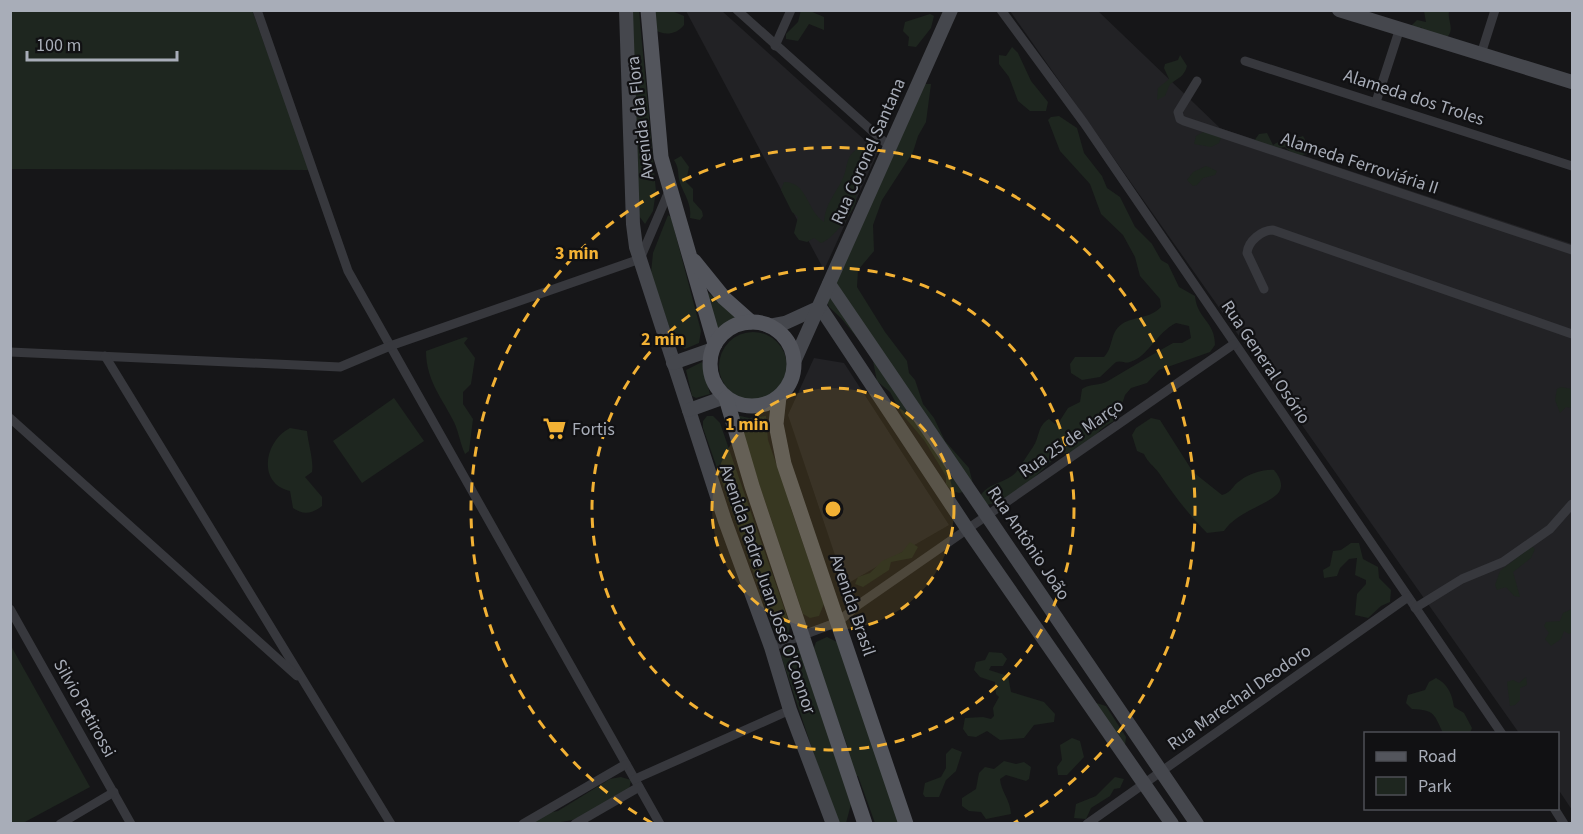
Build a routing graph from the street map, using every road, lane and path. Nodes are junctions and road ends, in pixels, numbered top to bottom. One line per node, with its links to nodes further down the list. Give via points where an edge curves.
1 (626, 10): 22 (main road, Avenida Padre Juan José O'Connor, via 633,224)
2 (648, 10): 19 (main road, Avenida da Flora, via 661,157)
3 (737, 10): 11 (street)
4 (791, 10): 11 (street)
5 (951, 10): 17 (main road, Rua Coronel Santana)
6 (1001, 10): 29 (street, Rua General Osório, via 1084,123)
7 (1339, 10): 10 (main road)
8 (1495, 10): 12 (street)
9 (261, 12): 30 (street, via 348,271)
10 (1400, 28): 12 (main road); 16 (street)
11 (775, 46): 17 (street)
12 (1481, 54): 15 (main road)
13 (1245, 61): 16 (street, Alameda dos Troles)
14 (1197, 81): 20 (street, Alameda Ferroviária II, via 1178,112 1184,121)
15 (1572, 82)
16 (1376, 102): 18 (street, Alameda dos Troles)
17 (890, 147): 23 (main road, Rua Coronel Santana)
18 (1572, 166)
19 (669, 191): 21 (main road, Avenida da Flora); 22 (street)
20 (1572, 250)
21 (688, 254): 26 (main road, Avenida da Flora, via 724,298); 31 (main road, Avenida da Flora)
22 (640, 259): 30 (street); 35 (main road, Avenida Padre Juan José O'Connor)
23 (829, 284): 25 (main road, Rua Coronel Santana); 41 (main road, Rua Antônio João)
24 (1264, 289): 28 (street, via 1249,258 1248,246 1262,232 1273,230)
25 (820, 307): 27 (main road); 34 (main road, Rua Coronel Santana); 42 (main road)
26 (752, 322): 27 (main road); 31 (main road, via 727,329)
27 (769, 326): 34 (main road, via 784,337)
28 (1572, 334)
29 (1234, 344): 41 (street, Rua 25 de Março); 43 (street, Rua General Osório)
30 (390, 346): 33 (street, via 340,367); 54 (street)
31 (714, 347): 35 (main road); 37 (main road, via 712,375)
32 (10, 352): 33 (street)
33 (105, 356): 49 (street)
34 (794, 362): 36 (main road, via 790,381)
35 (673, 363): 38 (main road, Avenida Padre Juan José O'Connor)
36 (779, 397): 37 (main road, via 752,407); 46 (main road, Avenida Brasil, via 778,441)
37 (725, 398): 38 (main road); 47 (main road)
38 (689, 410): 48 (main road, Avenida Padre Juan José O'Connor)
39 (10, 418): 49 (street)
40 (1572, 504): 44 (street, via 1550,529 1503,562 1462,579)
41 (989, 515): 42 (street, Rua 25 de Março); 50 (main road, Rua Antônio João)
42 (969, 530): 46 (street, Rua 25 de Março); 51 (main road)
43 (1408, 597): 44 (street, Rua General Osório); 55 (street, Rua Marechal Deodoro)
44 (1415, 608): 53 (street, Rua General Osório)
45 (10, 609): 58 (street, Silvio Petirossi)
46 (838, 622): 47 (street, Rua 25 de Março); 70 (main road, Avenida Brasil)
47 (801, 636): 48 (street, Rua 25 de Março); 59 (main road)
48 (771, 647): 52 (main road, Avenida Padre Juan José O'Connor)
49 (305, 684): 63 (street)
50 (1108, 691): 51 (main road); 55 (main road, Rua Antônio João)
51 (1087, 705): 57 (main road)
52 (790, 710): 56 (street); 67 (main road, Avenida Padre Juan José O'Connor)
53 (1501, 732)
54 (626, 764): 56 (street); 64 (street)
55 (1161, 772): 57 (street, Rua Marechal Deodoro); 73 (main road, Rua Antônio João)
56 (637, 783): 65 (street); 66 (street)
57 (1143, 784): 71 (street, Rua Marechal Deodoro); 72 (main road)
58 (114, 792): 61 (street); 62 (street, Silvio Petirossi)
59 (859, 806): 68 (main road); 69 (main road)
60 (1555, 810): 74 (street)
61 (60, 824)
62 (130, 824)
63 (391, 824)
64 (523, 824)
65 (575, 824)
66 (660, 824)
67 (833, 824)
68 (852, 824)
69 (865, 824)
70 (906, 824)
71 (1087, 824)
72 (1172, 824)
73 (1197, 824)
74 (1564, 824)

